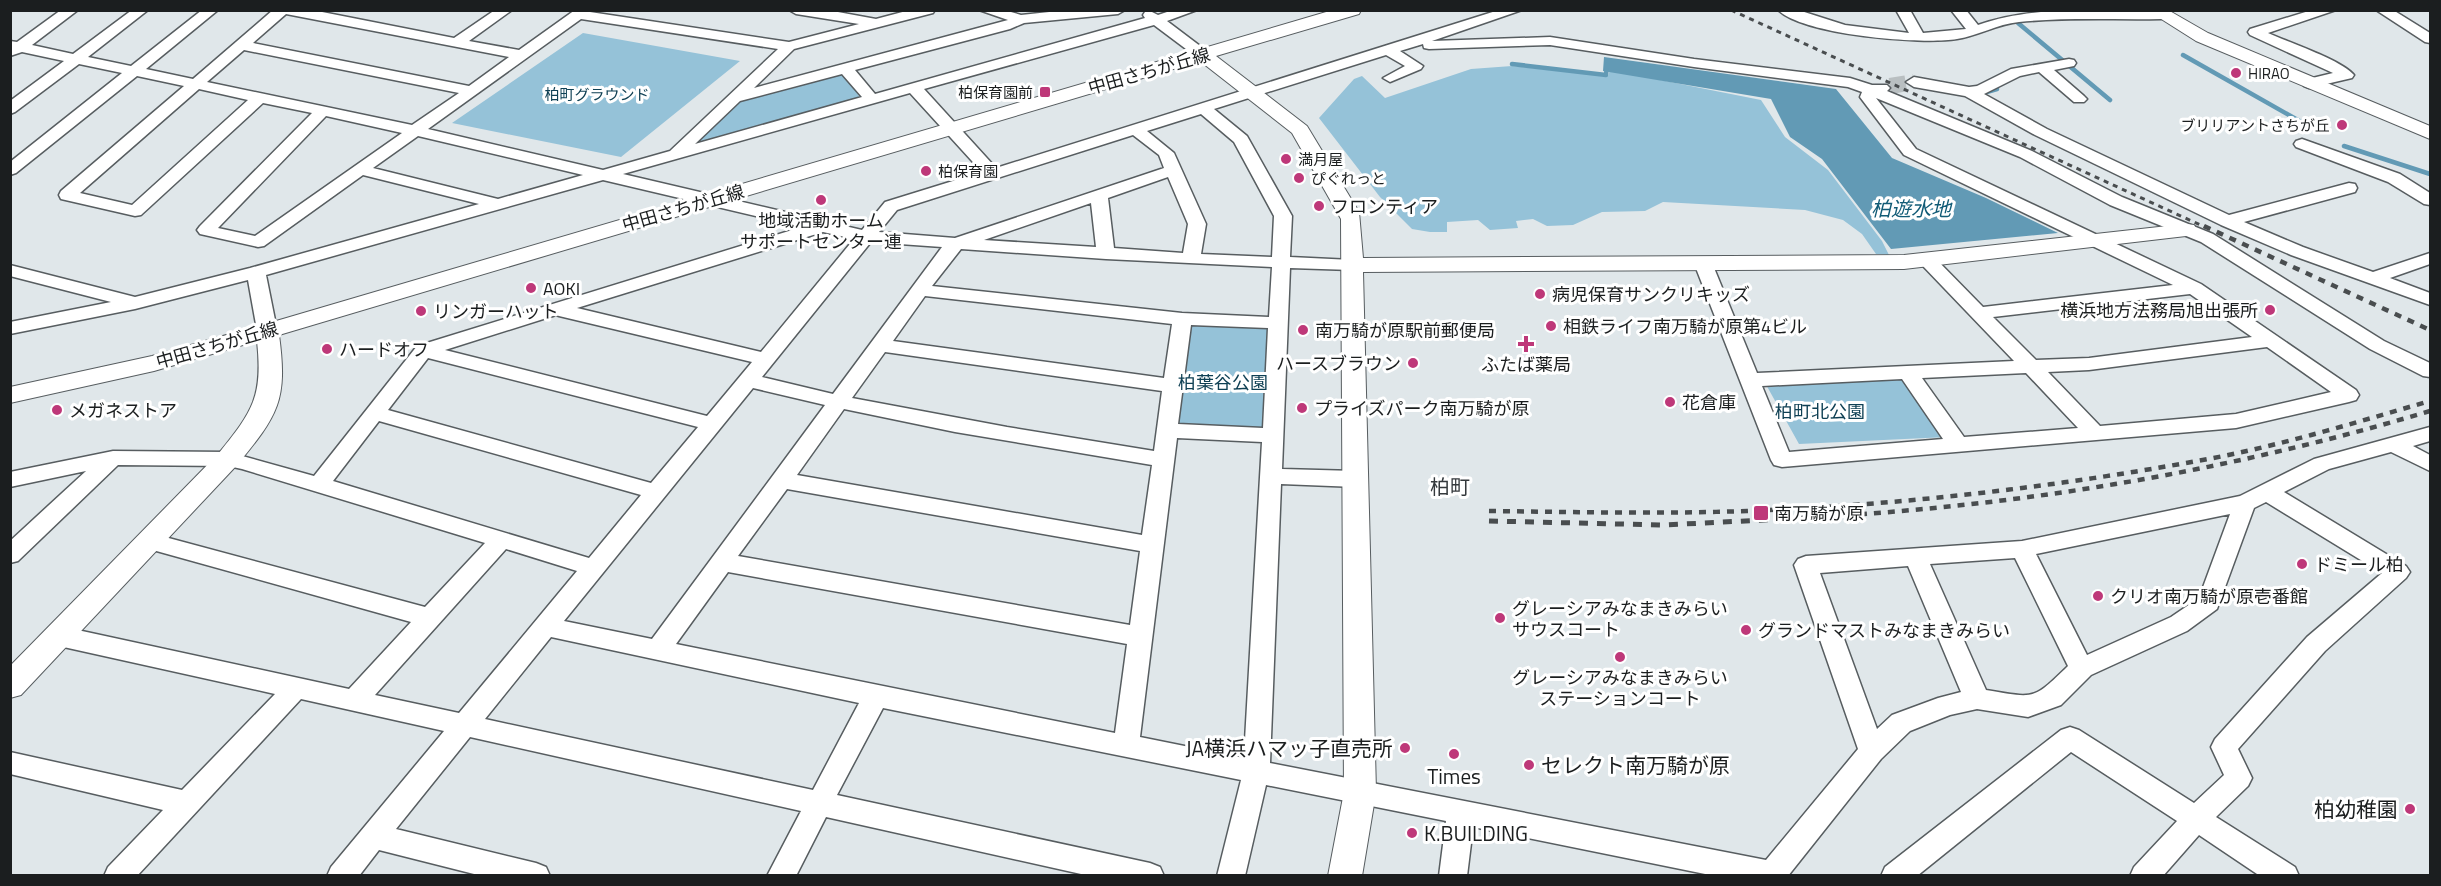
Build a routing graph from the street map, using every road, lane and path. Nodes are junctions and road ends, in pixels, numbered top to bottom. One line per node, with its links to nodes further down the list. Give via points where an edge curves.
1 (71, 10): 35 (street)
2 (141, 10): 39 (street)
3 (211, 10): 43 (street)
4 (282, 10): 32 (street)
5 (288, 10): 30 (street)
6 (505, 10): 30 (street)
7 (657, 10): 26 (street)
8 (796, 10): 25 (street)
9 (928, 10): 25 (street)
10 (987, 10): 24 (street)
11 (1190, 10): 22 (street)
12 (1353, 10): 38 (street, 中田さちが丘線)
13 (1515, 10): 31 (street)
14 (1785, 10): 28 (street, via 1836,26)
15 (1903, 10): 28 (street)
16 (1958, 10): 27 (street)
17 (2329, 10): 46 (street, via 2255,32 2347,75)
18 (2383, 10): 29 (street)
19 (1117, 11): 24 (street)
20 (582, 13): 26 (street); 37 (street)
21 (2158, 13): 23 (street); 46 (street, via 2202,37)
22 (1151, 15): 34 (street); 38 (street)
23 (2004, 15): 27 (street)
24 (1023, 19): 34 (street); 41 (street)
25 (882, 22): 33 (street)
26 (640, 24): 33 (street)
27 (1976, 32): 28 (street)
28 (1918, 37)
29 (2430, 39)
30 (456, 43): 37 (street)
31 (1410, 43): 36 (street); 50 (street, via 1571,43 1850,83)
32 (242, 45): 47 (street); 51 (street)
33 (789, 46): 55 (street)
34 (1056, 48): 49 (street)
35 (14, 49): 39 (street)
36 (1388, 50): 44 (street, via 1416,66); 53 (street)
37 (521, 55): 51 (street)
38 (1203, 55): 53 (street); 61 (street, 中田さちが丘線)
39 (76, 59): 43 (street); 59 (street)
40 (2066, 64): 42 (street)
41 (845, 68): 55 (street); 57 (street)
42 (2043, 68): 52 (street, via 2016,72); 56 (street)
43 (135, 72): 47 (street); 67 (street)
44 (1390, 78)
45 (1914, 82): 52 (street)
46 (2309, 83): 64 (street)
47 (196, 84): 54 (street); 54 (street, via 67,195 135,211)
48 (1890, 86): 50 (street)
49 (914, 88): 57 (street); 61 (street)
50 (1870, 90): 79 (street, via 2026,154 2116,201); 81 (street, via 1868,98 1910,152)
51 (473, 91): 63 (street)
52 (1969, 92): 77 (street, via 2041,132)
53 (1253, 93): 58 (street); 89 (street, via 1300,130 1349,212)
54 (259, 98): 60 (street)
55 (734, 98): 66 (street)
56 (2079, 99)
57 (872, 100): 66 (street)
58 (1203, 108): 62 (street); 87 (street, via 1241,139 1283,216)
59 (10, 109)
60 (323, 111): 63 (street); 68 (street, via 206,230 258,242)
61 (952, 129): 70 (street); 74 (street, 中田さちが丘線)
62 (1136, 130): 69 (street, via 1166,153); 70 (street)
63 (417, 131): 68 (street); 71 (street)
64 (2430, 133)
65 (2302, 144): 75 (street, via 2394,178)
66 (675, 154): 71 (street)
67 (10, 170)
68 (361, 170): 76 (street)
69 (1173, 170): 73 (street); 85 (street, via 1197,224)
70 (993, 174): 80 (street, via 891,206)
71 (606, 175): 74 (street); 76 (street)
72 (2349, 188): 77 (street)
73 (1099, 196): 82 (street); 83 (street)
74 (712, 200): 78 (street); 102 (street, 中田さちが丘線)
75 (2430, 200)
76 (499, 204): 91 (street)
77 (2227, 220): 92 (street, via 2297,251)
78 (820, 226): 80 (street); 97 (street)
79 (2186, 230): 81 (street); 108 (street, via 2207,238 2377,345)
80 (868, 237): 82 (street); 106 (street)
81 (2096, 241): 86 (street); 93 (street)
82 (957, 243): 83 (street); 94 (street)
83 (1106, 254): 85 (street)
84 (2430, 258): 92 (street)
85 (1191, 259): 87 (street)
86 (1927, 260): 88 (street); 98 (street)
87 (1281, 263): 89 (street); 100 (street)
88 (1703, 263): 89 (street); 111 (street)
89 (1352, 265): 128 (street)
90 (10, 270): 96 (street)
91 (256, 272): 96 (street); 102 (street)
92 (2374, 278): 95 (street)
93 (2194, 288): 98 (street); 103 (street)
94 (920, 290): 99 (street); 104 (street)
95 (2430, 299)
96 (135, 303): 101 (street)
97 (558, 309): 105 (street); 106 (street)
98 (1979, 313): 107 (street)
99 (1182, 319): 100 (street); 112 (street)
100 (1278, 323): 120 (street)
101 (10, 328)
102 (267, 330): 113 (street, 中田さちが丘線, via 154,363); 124 (street, via 270,392 248,435)
103 (2270, 341): 107 (street, via 2089,364); 118 (street, via 2349,395 2236,421)
104 (879, 345): 112 (street); 114 (street)
105 (424, 350): 115 (street); 116 (street)
106 (766, 359): 110 (street)
107 (2030, 366): 109 (street); 118 (street)
108 (2430, 371)
109 (1908, 373): 111 (street); 122 (street)
110 (748, 380): 114 (street); 116 (street)
111 (1750, 380): 122 (street, via 1782,460)
112 (1173, 386): 117 (street)
113 (10, 396)
114 (838, 403): 125 (street); 130 (street)
115 (375, 413): 131 (street); 132 (street)
116 (713, 424): 132 (street)
117 (1167, 430): 120 (street); 125 (street)
118 (2095, 433): 122 (street)
119 (2430, 434): 121 (street)
120 (1273, 435): 127 (street)
121 (2393, 444): 126 (street); 133 (street, via 2322,464)
122 (1958, 445)
123 (113, 458): 124 (street); 129 (street); 138 (street)
124 (228, 459): 131 (street); 135 (street)
125 (1164, 460): 136 (street)
126 (2430, 464)
127 (1271, 476): 128 (street); 157 (street)
128 (1356, 479): 158 (street)
129 (10, 480)
130 (782, 480): 136 (street); 140 (street)
131 (319, 484): 134 (street)
132 (657, 492): 141 (street)
133 (2256, 498): 137 (street); 147 (street, via 2209,603 2179,624); 162 (street, via 2398,572 2316,644 2224,747 2238,778)
134 (502, 540): 141 (street); 142 (street)
135 (150, 541): 142 (street); 144 (street)
136 (1152, 545): 145 (street)
137 (2022, 549): 139 (street); 147 (street)
138 (10, 555)
139 (1916, 558): 151 (street); 155 (street, via 1806,565)
140 (722, 562): 145 (street); 146 (street)
141 (595, 568): 143 (street)
142 (430, 618): 152 (street)
143 (546, 627): 146 (street); 153 (street)
144 (58, 636): 148 (street); 149 (street)
145 (1141, 637): 154 (street)
146 (658, 650): 150 (street)
147 (2082, 668): 151 (street, via 2052,698 2028,707)
148 (10, 686)
149 (296, 689): 152 (street); 160 (street)
150 (876, 696): 154 (street); 159 (street)
151 (1977, 699): 155 (street, via 1947,705 1901,723)
152 (353, 702): 153 (street)
153 (464, 726): 159 (street); 163 (street)
154 (1126, 745): 157 (street)
155 (1872, 751): 164 (street)
156 (10, 763): 160 (street)
157 (1256, 771): 158 (street); 170 (street)
158 (1360, 792): 161 (street); 171 (street)
159 (820, 801): 168 (street); 169 (street)
160 (186, 803): 165 (street)
161 (1461, 812): 164 (street); 172 (street)
162 (2197, 818): 173 (street, via 2070,738); 174 (street); 175 (street)
163 (373, 836): 166 (street); 167 (street)
164 (1776, 873)
165 (118, 876)
166 (341, 876)
167 (536, 876)
168 (781, 876)
169 (1150, 876)
170 (1231, 876)
171 (1345, 876)
172 (1453, 876)
173 (1895, 876)
174 (2144, 876)
175 (2285, 876)

